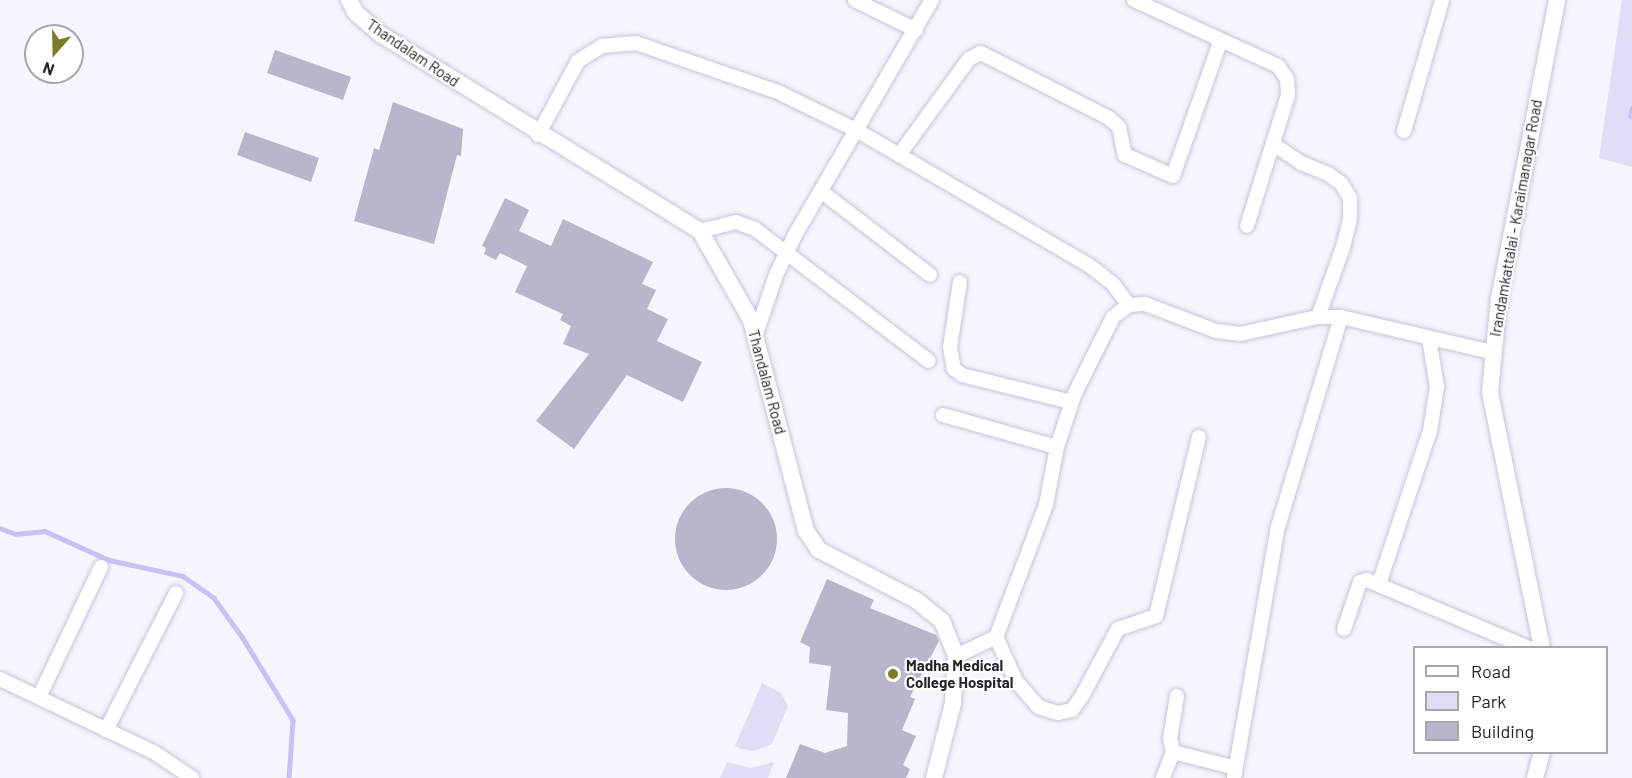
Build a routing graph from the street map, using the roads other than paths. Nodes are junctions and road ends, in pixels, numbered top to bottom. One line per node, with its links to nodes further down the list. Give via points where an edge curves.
1 (349, 0): 11 (street, Thandalam Road, via 356,13 380,34)
2 (855, 0): 7 (street)
3 (932, 0): 7 (street)
4 (1134, 0): 8 (street)
5 (1442, 0): 10 (street)
6 (1557, 0): 25 (street, Irandamkattalai - Karaimanagar Road)
7 (916, 30): 9 (street)
8 (1221, 40): 12 (street, via 1278,66 1287,79 1288,95); 13 (street, via 1173,176 1125,155 1119,127 1109,117 981,53 969,59)
9 (858, 131): 11 (street, via 780,93 636,43 602,46 578,61); 13 (street); 14 (street)
10 (1404, 131)
11 (538, 135): 16 (street, Thandalam Road)
12 (1273, 144): 15 (street); 21 (street, via 1341,183 1350,198 1350,219 1342,250)
13 (898, 155): 20 (street, via 1090,266 1113,284)
14 (822, 192): 17 (street); 18 (street)
15 (1247, 226)
16 (700, 231): 17 (street, via 736,222 755,229); 23 (street, Thandalam Road, via 751,320)
17 (787, 252): 23 (street); 26 (street)
18 (930, 275)
19 (960, 282): 27 (street, via 950,347 954,369 962,375)
20 (1129, 305): 21 (street, via 1145,304 1216,331 1240,334); 27 (street, via 1113,317)
21 (1317, 317): 22 (street)
22 (1341, 317): 24 (street); 45 (street, via 1278,527)
23 (755, 337): 38 (street, Thandalam Road, via 806,531 819,550 916,600 942,621)
24 (1429, 338): 25 (street); 32 (street, via 1437,387 1430,431)
25 (1492, 352): 37 (street, Irandamkattalai - Karaimanagar Road, via 1491,392)
26 (929, 361)
27 (1071, 402): 30 (street)
28 (943, 415): 30 (street)
29 (1199, 437): 35 (street, via 1156,616 1118,628 1071,710 1058,714 1039,707 1016,681)
30 (1057, 447): 35 (street, via 1046,505)
31 (101, 567): 41 (street)
32 (1378, 585): 34 (street, via 1367,580 1360,582); 36 (street)
33 (176, 593): 42 (street)
34 (1344, 629)
35 (996, 637): 38 (street)
36 (1524, 646)
37 (1542, 646)
38 (956, 656): 47 (street, Thandalam Road, via 952,703)
39 (0, 679): 41 (street)
40 (1177, 696): 43 (street, via 1170,739)
41 (39, 697): 42 (street)
42 (106, 730): 46 (street, via 155,753)
43 (1173, 752): 45 (street); 48 (street)
44 (1542, 754): 49 (street)
45 (1235, 773)
46 (192, 778)
47 (934, 778)
48 (1163, 778)
49 (1535, 778)

